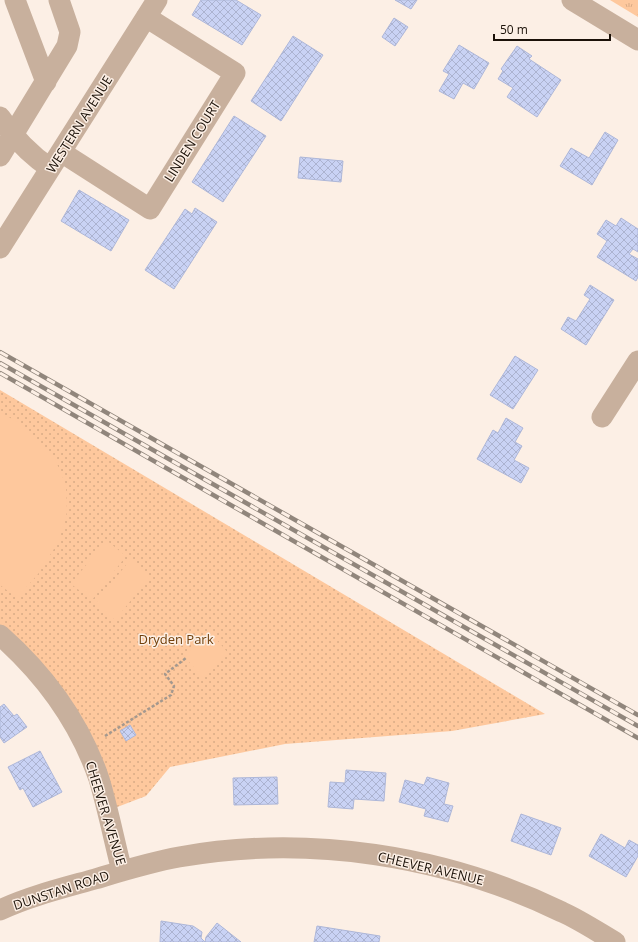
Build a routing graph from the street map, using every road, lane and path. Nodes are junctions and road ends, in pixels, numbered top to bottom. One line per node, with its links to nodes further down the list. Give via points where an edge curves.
1 (15, 0): 6 (street)
2 (59, 0): 6 (street, via 70,32 67,46)
3 (572, 0): 5 (street)
4 (152, 9): 10 (street, WESTERN AVENUE); 10 (street, LINDEN COURT, via 235,73 150,209)
5 (638, 40)
6 (46, 82): 8 (street)
7 (0, 117): 8 (street)
8 (12, 136): 9 (street); 10 (street, via 33,157)
9 (0, 156)
10 (56, 160): 11 (street, WESTERN AVENUE)
11 (0, 248)
12 (638, 361): 13 (street)
13 (602, 417)
14 (0, 635): 17 (street, CHEEVER AVENUE, via 50,686 77,729 98,779)
15 (186, 658): 16 (path, via 165,674 174,686 171,695)
16 (105, 736)
17 (122, 871): 18 (street, DUNSTAN ROAD, via 21,900); 19 (street, CHEEVER AVENUE, via 179,857 256,848 320,848 391,856 509,888 563,912)
18 (0, 910)
19 (615, 942)

